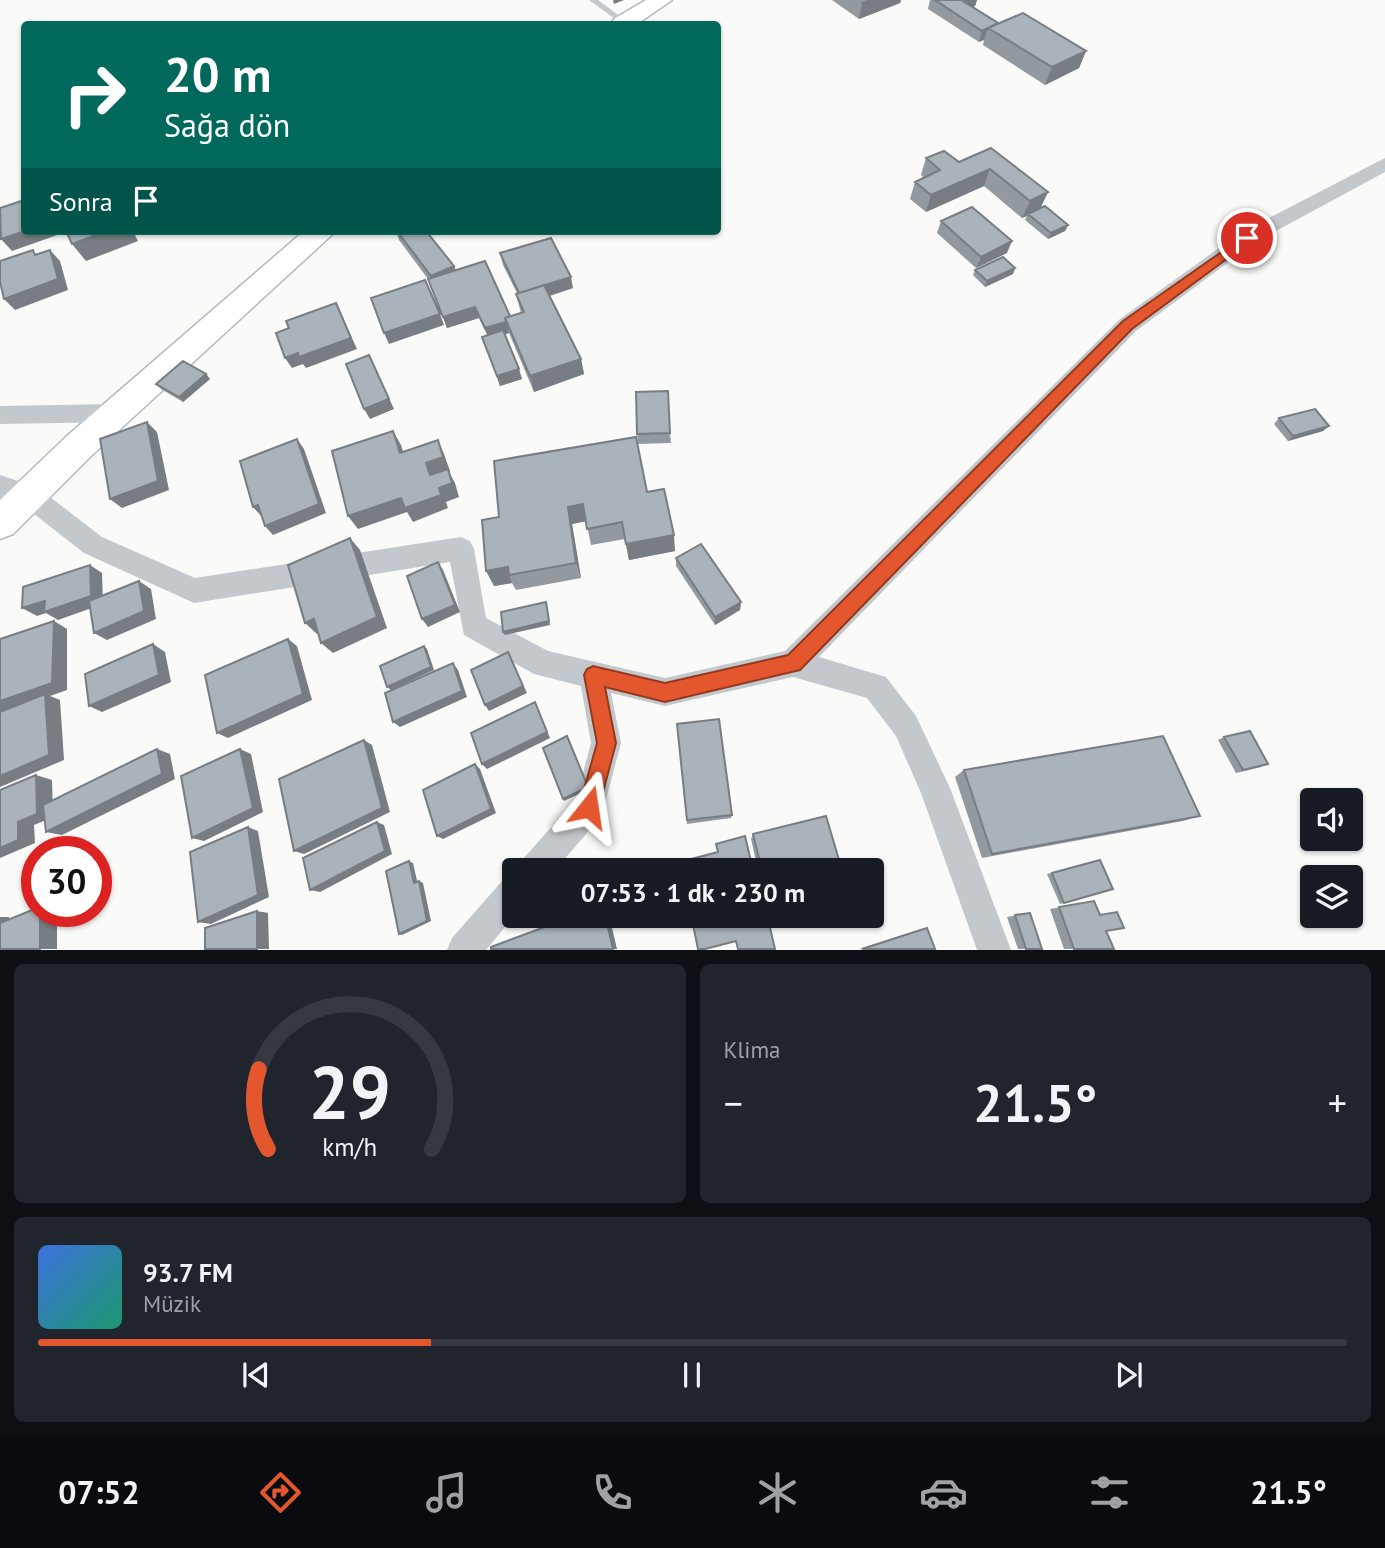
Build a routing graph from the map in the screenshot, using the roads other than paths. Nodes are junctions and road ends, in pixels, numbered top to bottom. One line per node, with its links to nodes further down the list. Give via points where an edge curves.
1 (593, 0): 3 (lane)
2 (661, 0): 4 (street)
3 (619, 21)
4 (628, 21)
5 (1385, 164): 11 (street, via 1247,238 1128,325)
6 (317, 235): 7 (street)
7 (116, 413): 8 (street); 9 (street)
8 (0, 415)
9 (14, 491): 10 (street); 12 (street, via 93,545 194,591 461,549 474,626 544,664)
10 (0, 523)
11 (793, 663): 12 (street, via 665,692); 16 (street, via 876,687 906,726 935,788)
12 (593, 675): 13 (street, via 606,743 589,807)
13 (544, 858)
14 (502, 905): 15 (street)
15 (464, 950)
16 (993, 950)

